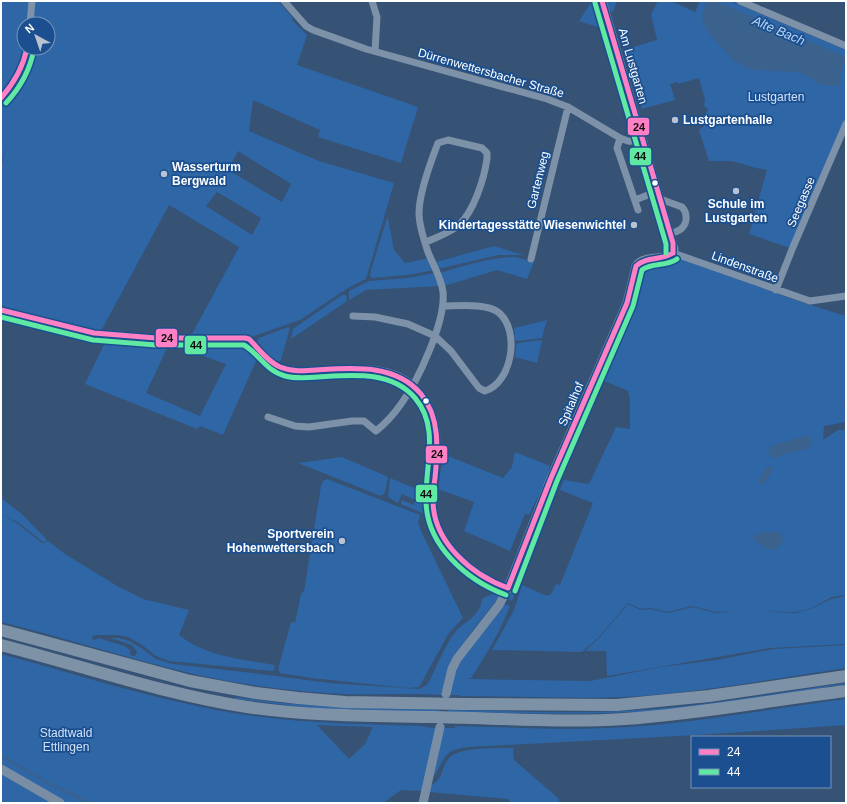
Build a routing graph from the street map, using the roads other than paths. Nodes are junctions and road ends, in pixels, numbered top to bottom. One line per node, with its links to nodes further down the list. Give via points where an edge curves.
1 (32, 1): 6 (street)
2 (284, 1): 8 (street, Dürrenwettersbacher Straße, via 306,26 313,30)
3 (372, 1): 8 (street, via 377,17)
4 (602, 1): 14 (street, Am Lustgarten)
5 (740, 1): 7 (street)
6 (31, 16)
7 (846, 46)
8 (375, 51): 11 (street, Dürrenwettersbacher Straße)
9 (25, 56): 10 (street, via 19,75)
10 (1, 98)
11 (568, 107): 13 (street, Dürrenwettersbacher Straße); 21 (street, Gartenweg)
12 (846, 124): 22 (street, Seegasse)
13 (620, 138): 14 (street, Dürrenwettersbacher Straße); 16 (street, via 617,148)
14 (644, 142): 15 (street, Am Lustgarten)
15 (659, 195): 16 (street); 18 (street, Am Lustgarten); 18 (street, via 682,206 687,215 682,228)
16 (635, 200): 17 (street)
17 (638, 210)
18 (670, 234): 20 (street, Am Lustgarten, via 674,246)
19 (426, 242): 19 (street, via 421,227 420,202 438,143 448,140 482,148 487,153 487,159 473,206 459,225); 24 (street, via 440,280)
20 (673, 253): 22 (street, Lindenstraße); 30 (street, Spitalhof, via 666,257 646,258 636,266 626,304)
21 (531, 258)
22 (776, 290): 23 (street, Lindenstraße, via 810,301)
23 (846, 296)
24 (443, 306): 27 (street); 27 (street, via 486,308 503,317 512,343 511,355 501,380 491,389 485,391 480,388 451,351)
25 (1, 310): 28 (street, via 94,333 156,338 243,337 249,339 279,366 297,371 376,369 394,373)
26 (353, 316): 27 (street, via 375,317 408,324)
27 (435, 336): 28 (street)
28 (413, 385): 29 (street, via 401,404 376,431 364,421 309,427 294,426); 30 (street, via 426,400 437,427 438,448 432,501 440,531 451,548 471,568)
29 (268, 418)
30 (508, 588): 35 (street, Spitalhof, via 499,605 457,660)
31 (1, 630): 33 (highway, via 190,681 256,694 345,702 617,705 709,696)
32 (1, 645): 34 (highway, via 186,695 299,714 623,719)
33 (846, 676)
34 (846, 691)
35 (446, 694)
36 (440, 727): 39 (street)
37 (1, 769): 38 (street)
38 (60, 803)
39 (423, 803)

